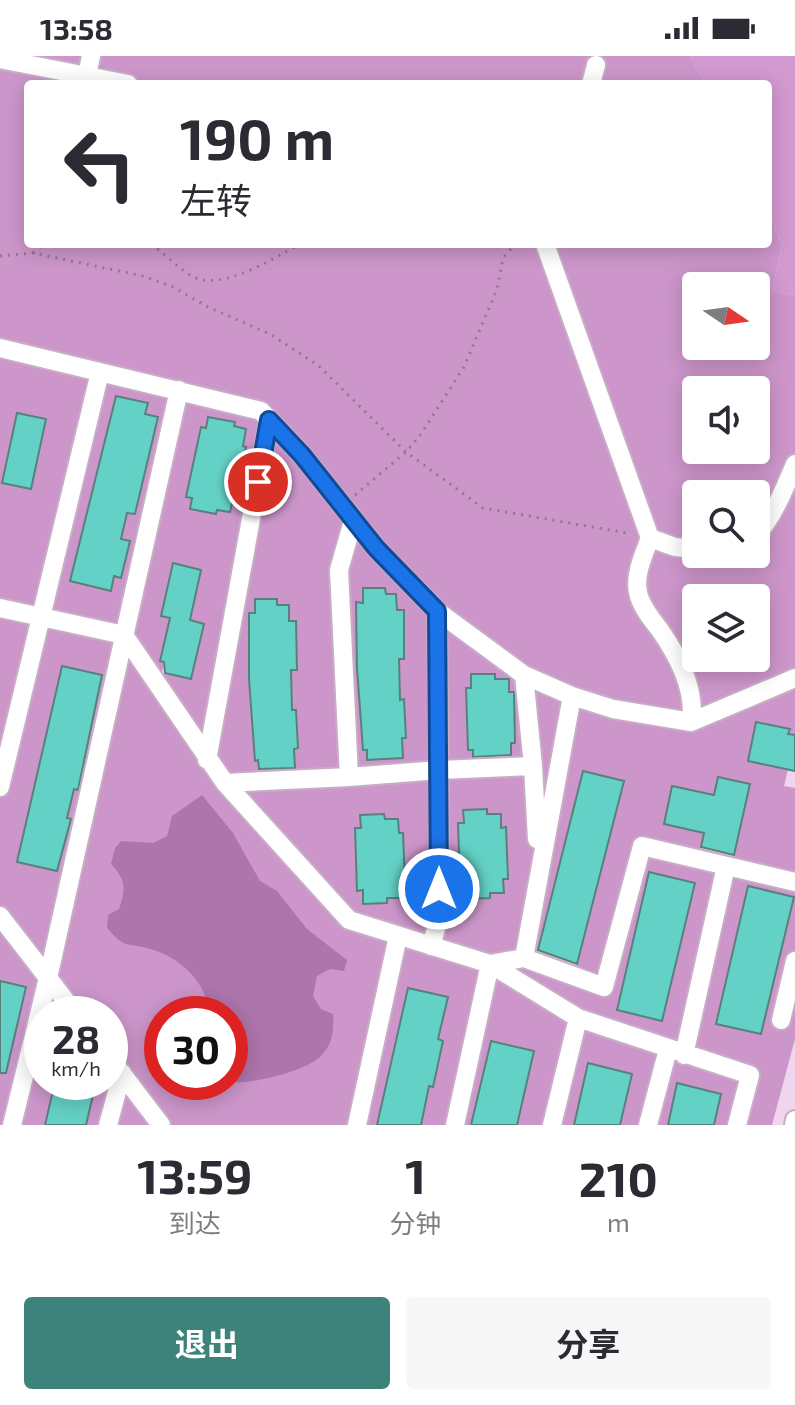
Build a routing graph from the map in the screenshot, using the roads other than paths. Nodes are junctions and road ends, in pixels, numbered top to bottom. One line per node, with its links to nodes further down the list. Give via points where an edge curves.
1 (91, 56): 4 (street)
2 (0, 59): 4 (street)
3 (596, 65): 6 (street)
4 (87, 76): 5 (street)
5 (108, 80)
6 (592, 80)
7 (546, 248): 15 (street)
8 (0, 348): 9 (street)
9 (100, 372): 10 (street); 19 (street)
10 (179, 390): 11 (street, via 261,411); 20 (street)
11 (269, 420): 14 (street); 25 (street)
12 (795, 464): 13 (street)
13 (770, 518)
14 (353, 521): 18 (street); 28 (street, via 339,570)
15 (650, 538): 16 (street); 24 (street, via 640,564 638,592 677,655 694,707)
16 (682, 548)
17 (0, 608): 19 (street)
18 (437, 611): 21 (street); 27 (street)
19 (43, 616): 20 (street); 30 (street)
20 (124, 635): 25 (street); 40 (street)
21 (524, 675): 23 (street); 26 (street)
22 (795, 678): 24 (street)
23 (572, 696): 24 (street); 31 (street)
24 (691, 722)
25 (207, 760): 29 (street)
26 (533, 766): 27 (street); 31 (street)
27 (439, 770): 28 (street); 36 (street, via 439,918)
28 (349, 777): 29 (street)
29 (225, 783): 35 (street, via 349,920)
30 (0, 787)
31 (539, 866): 37 (street)
32 (726, 866): 33 (street); 37 (street, via 642,846 604,987); 44 (street)
33 (795, 882)
34 (0, 916): 40 (street)
35 (398, 936): 36 (street); 50 (street)
36 (431, 946): 39 (street)
37 (524, 958): 39 (street)
38 (795, 961): 43 (street)
39 (490, 964): 42 (street); 51 (street)
40 (48, 978): 41 (street); 47 (street)
41 (62, 996)
42 (578, 1018): 44 (street); 52 (street)
43 (781, 1020)
44 (676, 1052): 53 (street); 54 (street, via 750,1075)
45 (128, 1081): 49 (street)
46 (115, 1100): 48 (street)
47 (12, 1125)
48 (108, 1125)
49 (161, 1125)
50 (357, 1125)
51 (455, 1125)
52 (552, 1125)
53 (648, 1125)
54 (737, 1125)

